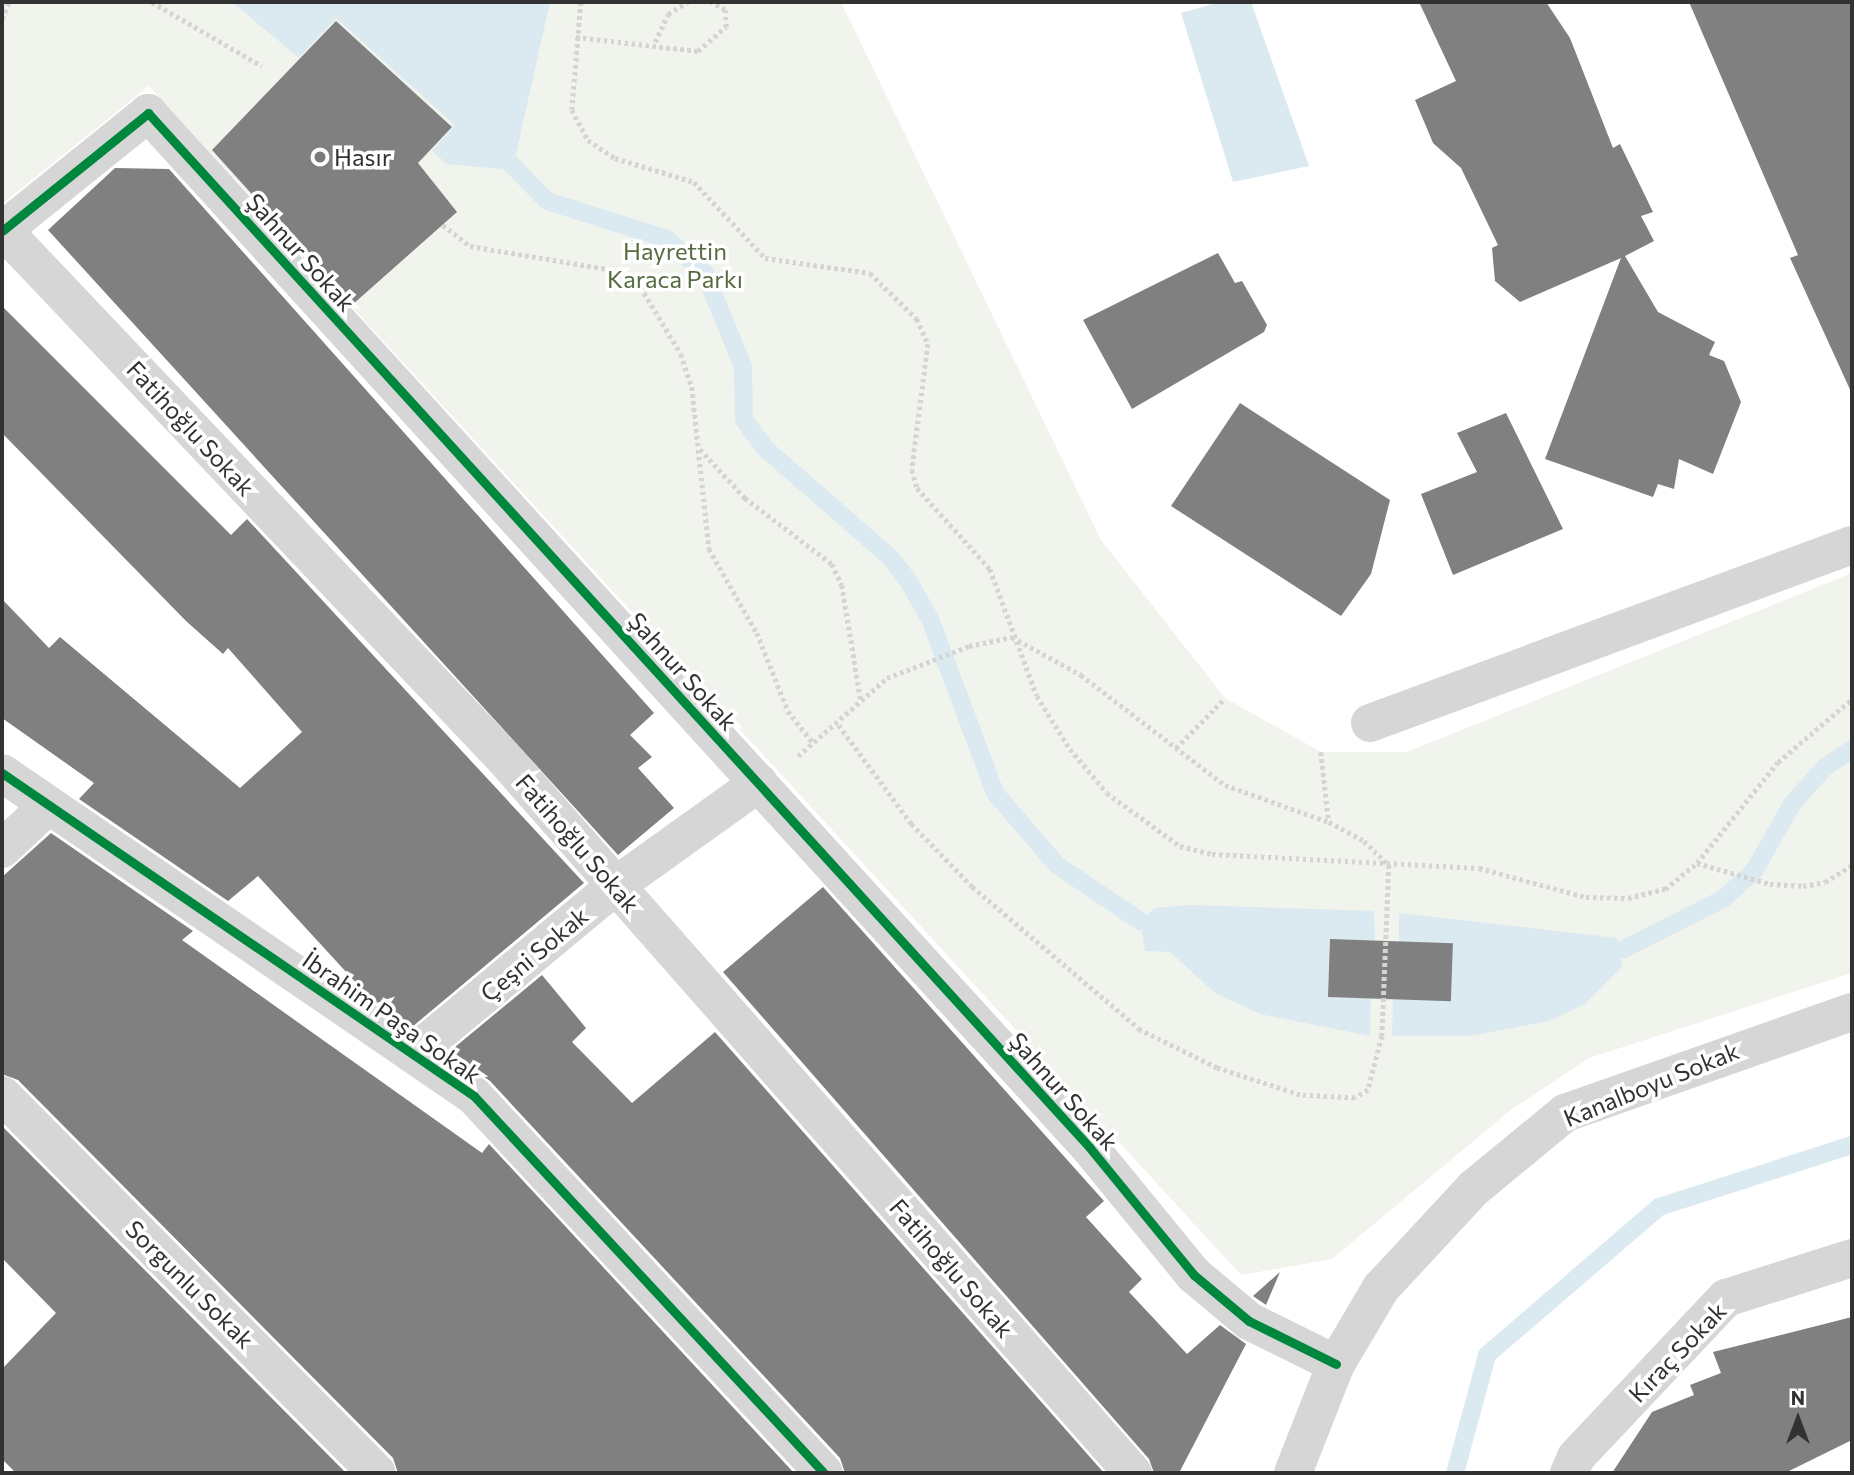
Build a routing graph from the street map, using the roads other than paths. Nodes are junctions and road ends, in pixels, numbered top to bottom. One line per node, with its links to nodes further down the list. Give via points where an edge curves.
1 (3, 230): 5 (street, Şahnur Sokak, via 148,113); 8 (street, Fatihoğlu Sokak, via 503,757)
2 (1852, 545): 3 (street)
3 (1370, 723)
4 (2, 773): 6 (street, İbrahim Paşa Sokak)
5 (759, 783): 8 (street, Çeşni Sokak); 13 (street, Şahnur Sokak, via 1090,1148 1194,1275 1249,1321)
6 (48, 806): 7 (street); 10 (street, İbrahim Paşa Sokak)
7 (2, 849)
8 (615, 886): 10 (street, Çeşni Sokak); 16 (street, Fatihoğlu Sokak)
9 (1852, 1012): 13 (street, Kanalboyu Sokak, via 1565,1113 1438,1223 1381,1288)
10 (413, 1054): 15 (street, İbrahim Paşa Sokak, via 474,1096)
11 (2, 1095): 14 (street, Sorgunlu Sokak)
12 (1852, 1258): 18 (street, Kıraç Sokak, via 1726,1298 1576,1457)
13 (1336, 1364): 17 (street, Kanalboyu Sokak)
14 (377, 1473)
15 (824, 1473)
16 (1133, 1473)
17 (1293, 1473)
18 (1569, 1473)

